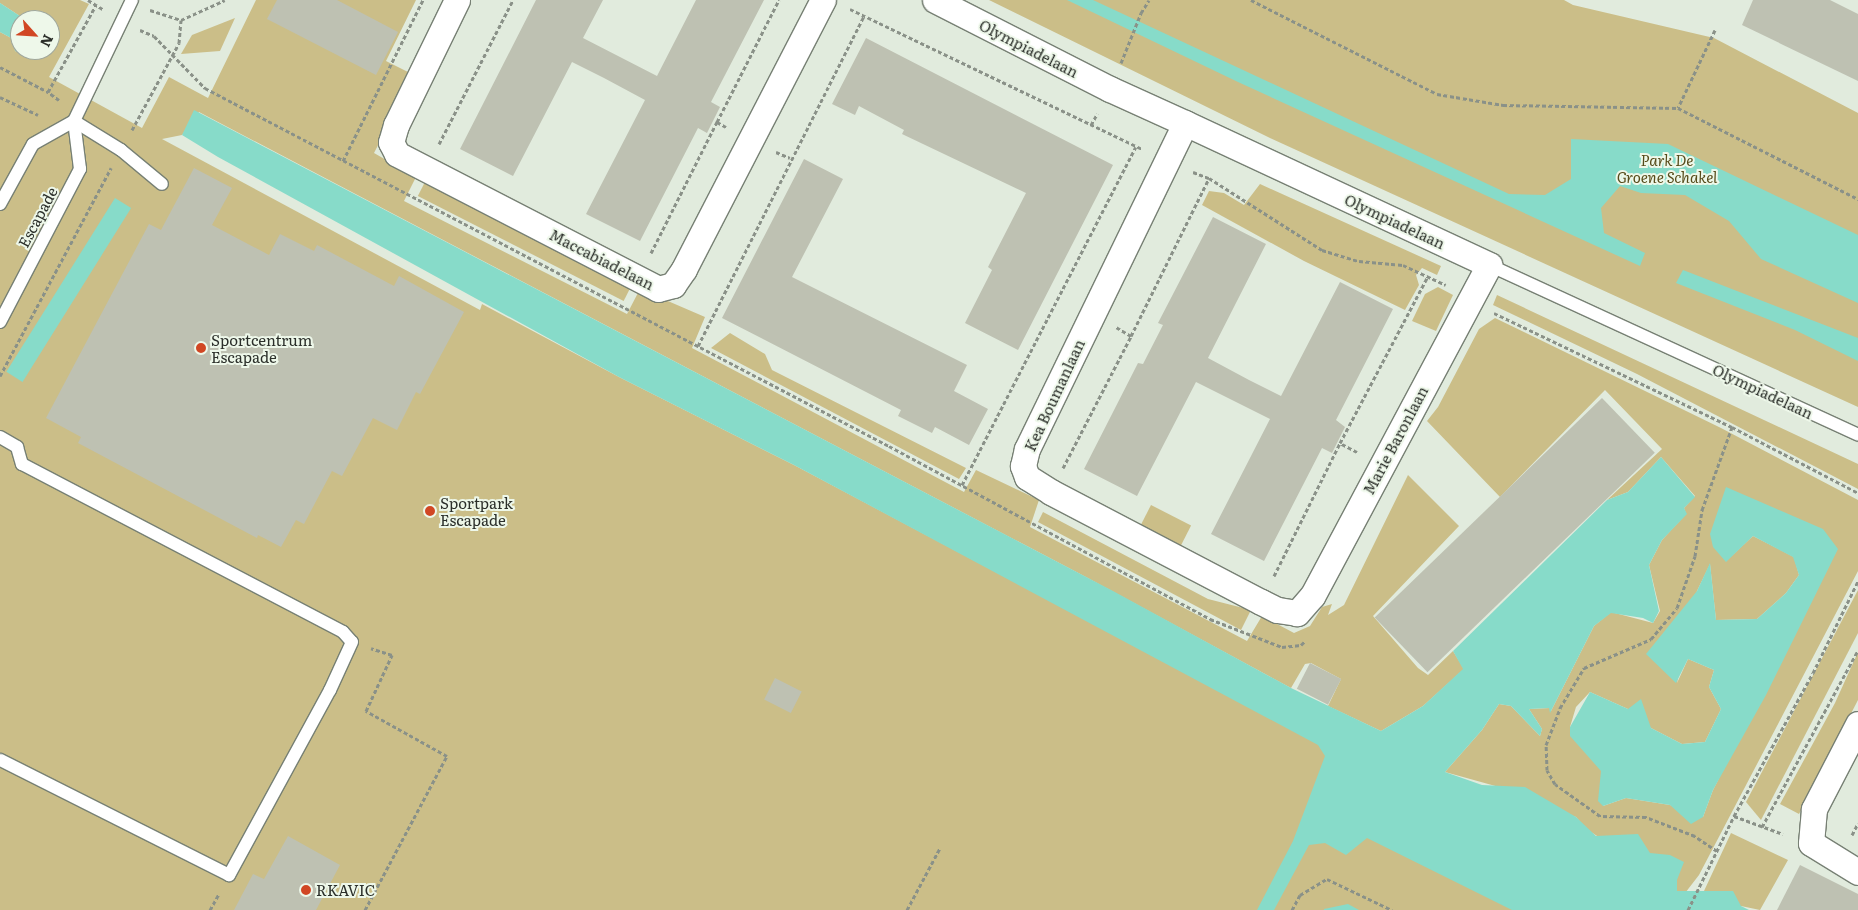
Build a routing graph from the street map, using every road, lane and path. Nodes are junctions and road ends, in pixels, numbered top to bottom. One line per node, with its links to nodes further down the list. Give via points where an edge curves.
1 (88, 0): 18 (path, via 96,5)
2 (224, 0): 13 (path)
3 (422, 0): 28 (path)
4 (457, 0): 30 (street, Maccabiadelaan, via 396,125 391,142 397,154)
5 (513, 0): 30 (path)
6 (935, 0): 25 (street, Olympiadelaan, via 1110,89)
7 (1149, 0): 15 (path)
8 (1251, 0): 9 (path)
9 (1256, 1): 21 (path, via 1437,94 1503,105)
10 (131, 2): 13 (path); 23 (lane)
11 (832, 2): 12 (path); 38 (street, Maccabiadelaan, via 673,285 658,288)
12 (864, 16): 26 (path); 43 (path)
13 (181, 20): 16 (path, via 180,43)
14 (1715, 30): 21 (path)
15 (1130, 37)
16 (171, 56): 27 (path); 28 (path, via 205,88)
17 (0, 67): 18 (path)
18 (48, 92): 20 (path)
19 (0, 98): 22 (path)
20 (67, 105)
21 (1678, 108): 34 (path)
22 (42, 117)
23 (74, 121): 27 (lane); 35 (lane, via 33,144); 41 (lane, Escapade, via 80,169)
24 (717, 122): 38 (path)
25 (1185, 122): 29 (street, Kea Boumanlaan); 36 (street, Olympiadelaan)
26 (1136, 146): 29 (path); 50 (path)
27 (121, 150): 32 (lane); 44 (path)
28 (343, 161): 33 (path)
29 (1166, 161): 31 (path); 40 (street, Kea Boumanlaan)
30 (426, 170): 33 (path); 38 (street, Maccabiadelaan)
31 (1210, 178): 37 (path, via 1322,250 1359,261 1403,265); 42 (path)
32 (162, 184)
33 (412, 197): 43 (path)
34 (1858, 200)
35 (0, 204)
36 (1489, 265): 39 (street, Marie Baronlaan); 46 (lane, Olympiadelaan)
37 (1428, 276): 39 (path); 48 (path)
38 (638, 278)
39 (1472, 297): 45 (path, via 1490,310); 49 (street, Marie Baronlaan)
40 (1092, 313): 42 (path); 51 (street, Kea Boumanlaan, via 1027,449 1023,466 1027,477)
41 (0, 322)
42 (1132, 336): 51 (path)
43 (698, 346): 50 (path)
44 (0, 376)
45 (1732, 427): 52 (path); 66 (path, via 1702,510 1695,556 1677,608 1651,639 1584,668 1560,708 1546,745 1547,770 1555,784 1600,816 1646,817 1695,836)
46 (1858, 435)
47 (0, 437): 58 (lane, via 16,447 22,464 343,632)
48 (1340, 443): 49 (path); 55 (path)
49 (1382, 465): 56 (street, Marie Baronlaan, via 1312,596)
50 (962, 485): 53 (path)
51 (1051, 492): 53 (path); 55 (street, Kea Boumanlaan)
52 (1858, 493)
53 (1034, 524): 57 (path, via 1244,635 1282,647 1301,645)
54 (1858, 581): 62 (path, via 1814,673)
55 (1260, 602): 56 (street, Kea Boumanlaan, via 1277,610)
56 (1297, 613)
57 (1308, 638)
58 (352, 642): 61 (lane, via 334,682 229,876); 68 (path, via 392,655 366,711 447,756)
59 (1858, 650): 63 (path)
60 (1858, 724): 64 (street, via 1814,809)
61 (0, 760)
62 (1734, 816): 63 (path); 66 (path)
63 (1762, 827): 64 (path)
64 (1811, 844): 67 (street)
65 (940, 848): 69 (path)
66 (1718, 851): 72 (path)
67 (1858, 872)
68 (365, 910)
69 (907, 910)
70 (1292, 910): 71 (path, via 1300,895 1327,879)
71 (1392, 910)
72 (1688, 910)

